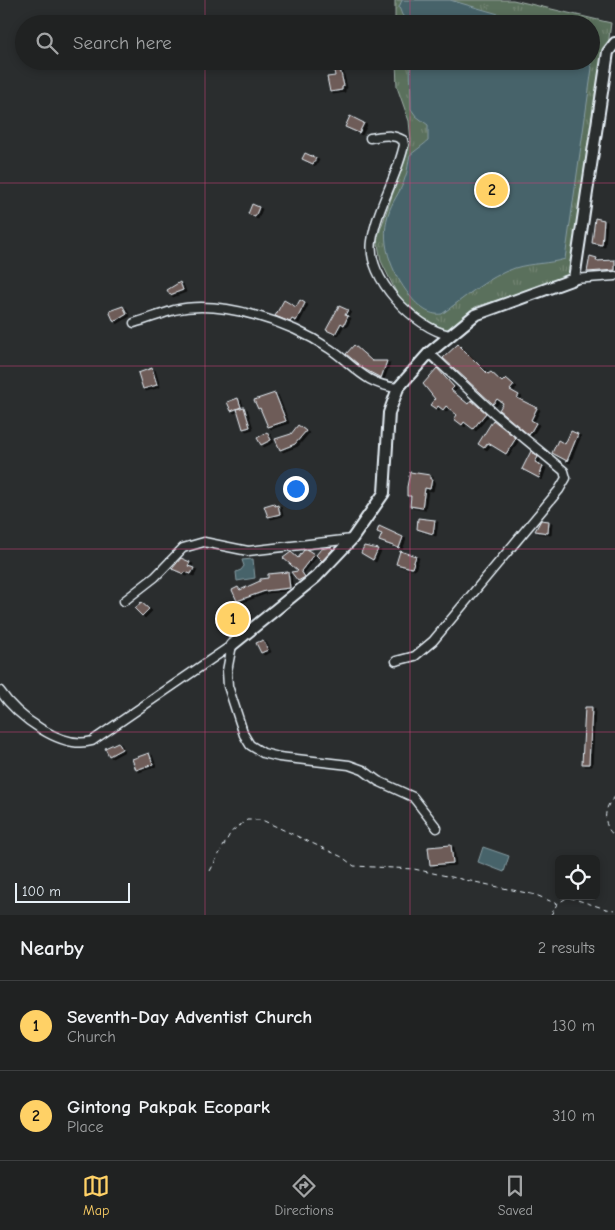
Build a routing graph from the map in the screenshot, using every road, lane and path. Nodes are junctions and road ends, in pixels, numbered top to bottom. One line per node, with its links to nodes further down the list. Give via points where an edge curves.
1 (615, 43): 4 (street, via 608,52)
2 (370, 138): 6 (street, via 388,134 403,140 404,145 372,241 375,262 387,290 401,308 426,327)
3 (615, 276): 4 (street)
4 (574, 279): 6 (street, via 475,315)
5 (134, 323): 8 (street, via 175,310 199,307 239,311 304,334 332,350 367,379)
6 (450, 336): 7 (street)
7 (429, 353): 8 (street); 12 (street, via 564,471 566,478 433,641 415,656)
8 (398, 388): 9 (street, via 389,412 384,493)
9 (352, 539): 10 (street, via 248,551 204,542 183,548 155,577); 11 (street, via 316,577)
10 (124, 601)
11 (232, 645): 13 (street, via 92,741 84,743 68,741 33,723 14,709); 15 (street, via 228,686 250,745 278,757 349,765 363,770 378,781 413,797)
12 (396, 661)
13 (0, 691)
14 (615, 797): 16 (path, via 605,812 607,825)
15 (437, 828)
16 (615, 836)
17 (210, 871): 18 (path, via 230,832 247,820 262,820 342,857 354,866 414,869 536,895)
18 (557, 904): 19 (path, via 568,897); 20 (path)
19 (615, 910)
20 (552, 915)

